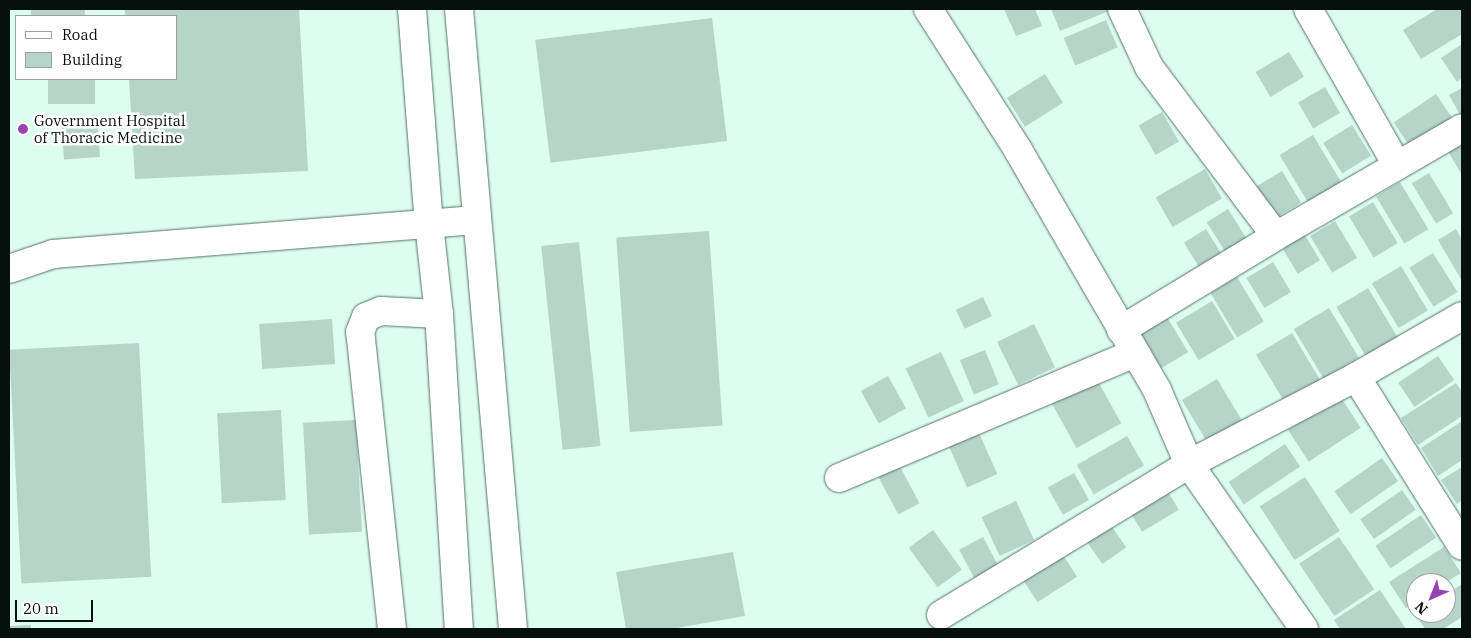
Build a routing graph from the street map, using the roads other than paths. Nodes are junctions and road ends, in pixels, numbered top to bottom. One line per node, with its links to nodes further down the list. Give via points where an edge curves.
1 (412, 9): 9 (street)
2 (459, 9): 8 (street)
3 (928, 9): 14 (street, via 1018,150)
4 (1122, 9): 10 (street, via 1149,68)
5 (1308, 9): 7 (street)
6 (1462, 128): 7 (street)
7 (1397, 165): 10 (street)
8 (476, 220): 9 (street); 23 (street)
9 (429, 224): 11 (street, via 53,254); 12 (street)
10 (1276, 236): 14 (street)
11 (9, 269)
12 (439, 314): 21 (street, via 381,310 366,317 360,332); 22 (street)
13 (1462, 316): 16 (street)
14 (1121, 330): 15 (street)
15 (1135, 353): 17 (street, via 1157,390); 18 (street)
16 (1356, 377): 17 (street); 19 (street)
17 (1189, 464): 20 (street); 24 (street)
18 (839, 478)
19 (1462, 546)
20 (941, 615)
21 (392, 629)
22 (458, 629)
23 (512, 629)
24 (1304, 629)

